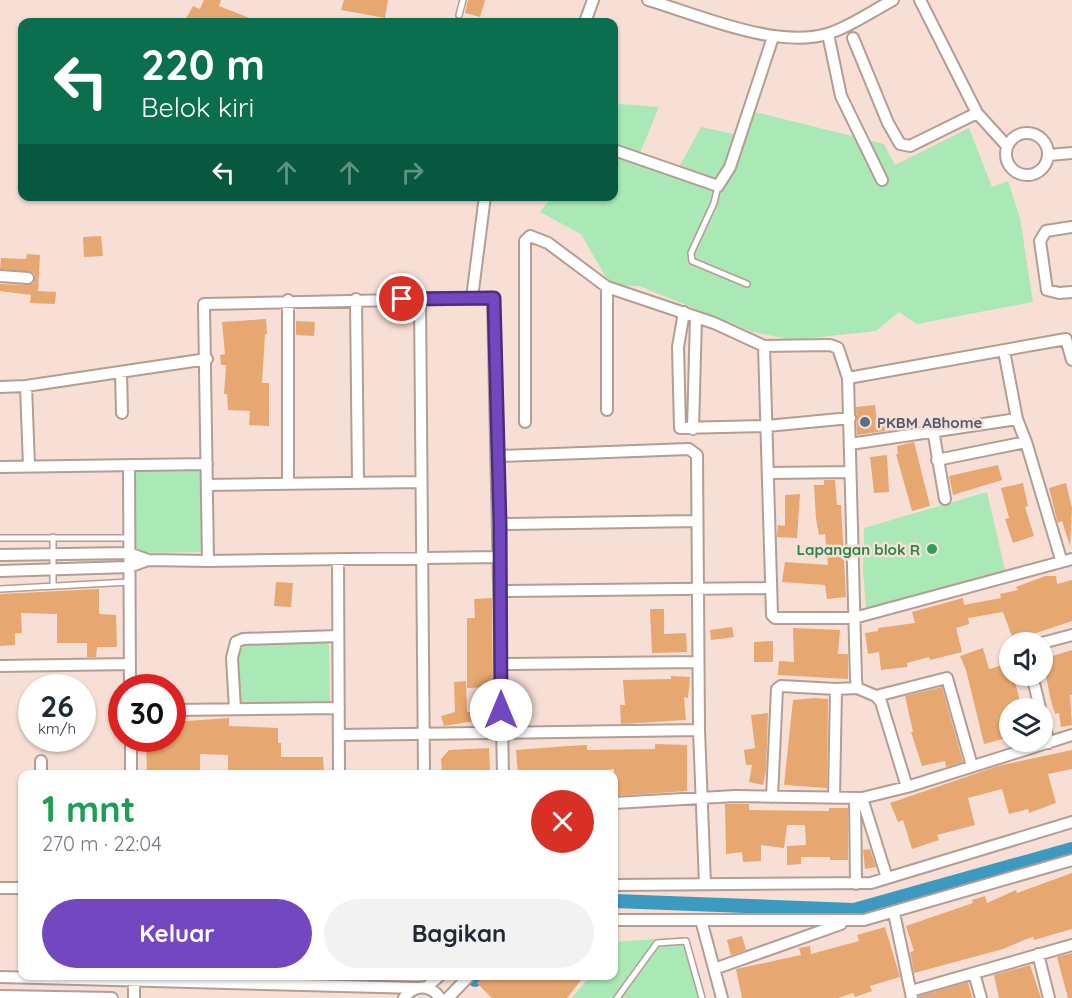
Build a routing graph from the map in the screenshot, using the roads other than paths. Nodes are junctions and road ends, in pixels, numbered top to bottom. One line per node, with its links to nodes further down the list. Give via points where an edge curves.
1 (463, 0): 6 (lane)
2 (593, 0): 7 (street)
3 (648, 0): 9 (street)
4 (893, 0): 8 (street)
5 (920, 0): 11 (street)
6 (459, 15)
7 (586, 18)
8 (828, 33): 9 (street); 16 (street, via 842,96)
9 (773, 37): 17 (street, via 730,167)
10 (853, 38): 11 (street, via 900,144 910,146)
11 (977, 113): 12 (street)
12 (1007, 146): 15 (street, via 1017,135 1032,133 1044,141); 15 (street, via 1007,162 1018,174 1042,170)
13 (618, 151): 17 (street)
14 (1072, 153): 15 (street)
15 (1049, 155)
16 (882, 180)
17 (718, 186): 22 (lane, via 691,253 692,261)
18 (484, 201): 25 (street)
19 (1072, 227): 24 (street, via 1046,231 1040,241 1047,290)
20 (0, 276): 21 (street)
21 (28, 278)
22 (747, 284)
23 (607, 287): 29 (street); 40 (street); 44 (street, via 542,239 527,238)
24 (1072, 291)
25 (472, 298): 27 (street); 50 (street, via 494,298)
26 (356, 299): 27 (street); 28 (street); 59 (street)
27 (420, 299): 60 (street)
28 (288, 300): 34 (street, via 206,302 203,309); 58 (street)
29 (684, 312): 30 (street); 46 (street, via 678,347 678,426)
30 (696, 317): 32 (street); 46 (street)
31 (1069, 338): 33 (street); 35 (street)
32 (764, 346): 37 (street, via 835,346); 45 (street)
33 (1004, 351): 37 (street); 43 (street)
34 (207, 359): 36 (street); 52 (street)
35 (1072, 360)
36 (121, 373): 38 (street); 41 (street)
37 (848, 378): 42 (street)
38 (26, 386): 39 (street); 55 (street)
39 (0, 387)
40 (607, 410)
41 (122, 413)
42 (850, 418): 45 (street); 49 (street)
43 (1017, 419): 47 (street); 48 (street)
44 (525, 422)
45 (767, 426): 46 (street); 57 (street)
46 (693, 429)
47 (933, 430): 49 (street); 51 (street)
48 (1026, 442): 51 (street); 71 (street)
49 (850, 444): 56 (street)
50 (498, 456): 63 (street, via 694,450); 64 (street)
51 (937, 460): 62 (street)
52 (207, 464): 53 (street); 61 (street)
53 (129, 465): 55 (street); 66 (street)
54 (0, 466): 55 (street)
55 (29, 466)
56 (850, 472): 57 (street); 87 (street)
57 (768, 473): 83 (street)
58 (288, 482): 59 (street); 61 (street)
59 (358, 482): 60 (street)
60 (422, 482): 73 (street)
61 (207, 485): 77 (street)
62 (945, 499)
63 (697, 521): 64 (street); 85 (street)
64 (500, 524): 72 (street)
65 (53, 537): 66 (lane); 67 (lane); 69 (lane)
66 (129, 537): 68 (street)
67 (0, 538)
68 (129, 553): 69 (street); 76 (street); 78 (street)
69 (53, 554): 70 (street); 79 (lane)
70 (0, 555)
71 (1060, 556)
72 (500, 557): 73 (street); 86 (street)
73 (422, 558): 74 (street); 104 (street)
74 (338, 559): 77 (street); 89 (street)
75 (1072, 559): 87 (street)
76 (148, 560): 77 (street); 78 (street)
77 (208, 561)
78 (129, 567): 79 (street); 81 (street)
79 (53, 568): 80 (street); 82 (lane)
80 (0, 571)
81 (130, 582): 82 (lane); 92 (street)
82 (53, 586): 84 (lane)
83 (771, 588): 85 (street); 87 (street, via 772,615 779,620)
84 (0, 589)
85 (698, 589): 86 (street); 91 (street)
86 (500, 591): 93 (street)
87 (854, 618): 96 (street)
88 (1072, 635): 90 (street)
89 (338, 636): 99 (street); 100 (street, via 236,642 232,658)
90 (1053, 640)
91 (698, 662): 93 (street); 102 (street)
92 (130, 664): 94 (street); 95 (street)
93 (501, 664): 103 (street)
94 (0, 666)
95 (130, 674)
96 (857, 688): 97 (street); 98 (street)
97 (836, 689): 118 (street, via 777,689); 119 (street)
98 (876, 696): 111 (street, via 947,678); 117 (street, via 889,724)
99 (339, 708): 100 (street); 105 (street)
100 (235, 709): 101 (street)
101 (186, 710)
102 (699, 730): 103 (street); 121 (street)
103 (501, 733): 104 (street); 116 (street)
104 (423, 734): 105 (street); 115 (street)
105 (339, 735): 114 (street)
106 (1072, 735): 107 (street)
107 (1053, 742)
108 (131, 752): 113 (street)
109 (1019, 752): 111 (street)
110 (41, 761): 112 (street)
111 (972, 766): 117 (street)
112 (41, 770)
113 (131, 770)
114 (339, 770)
115 (424, 770)
116 (503, 770)
117 (907, 787): 120 (street)
118 (772, 797): 119 (street); 121 (street)
119 (834, 797): 120 (street)
120 (859, 798): 125 (street); 127 (street)
121 (700, 799): 122 (street); 126 (street)
122 (618, 803)
123 (1072, 822): 125 (street)
124 (1072, 861): 131 (street)
125 (887, 878): 127 (street)
126 (705, 884): 127 (street); 128 (street)
127 (856, 884)
128 (618, 885)
129 (0, 888): 130 (street)
130 (18, 888)
131 (894, 913): 134 (street); 146 (street)
132 (618, 920): 133 (street)
133 (701, 920): 134 (street); 137 (street)
134 (850, 921): 137 (street)
135 (1072, 945): 136 (street)
136 (1038, 954): 138 (street); 157 (street)
137 (714, 969): 155 (street)
138 (974, 973): 146 (street); 156 (street)
139 (0, 977): 140 (street)
140 (18, 977)
141 (134, 980): 150 (street)
142 (213, 980): 145 (street)
143 (433, 980): 145 (street)
144 (466, 980): 147 (street)
145 (422, 988): 151 (street, via 408,992); 152 (street, via 434,991)
146 (912, 994)
147 (456, 995)
148 (0, 996): 149 (street)
149 (112, 998)
150 (134, 998)
151 (404, 998)
152 (440, 998)
153 (618, 998): 154 (lane, via 657,943 686,941)
154 (702, 998)
155 (722, 998)
156 (981, 998)
157 (1049, 998)

